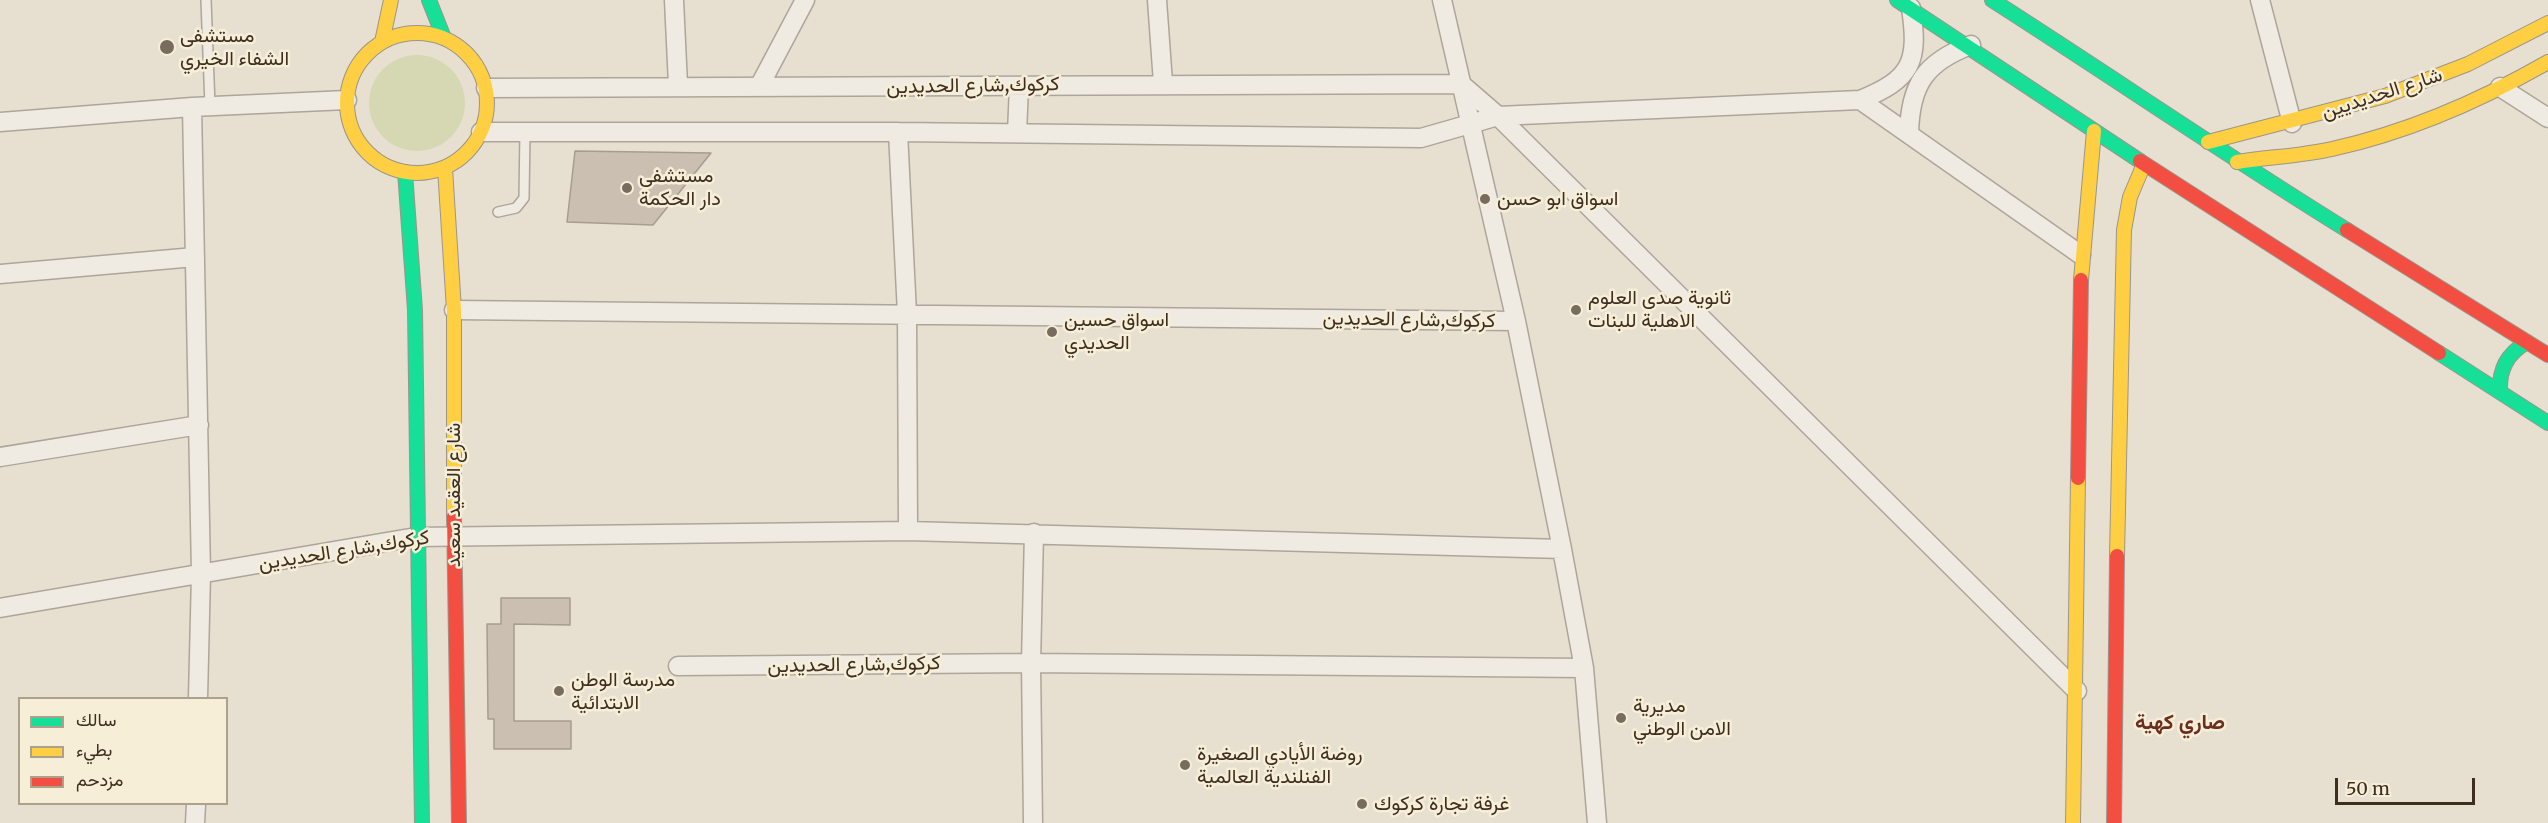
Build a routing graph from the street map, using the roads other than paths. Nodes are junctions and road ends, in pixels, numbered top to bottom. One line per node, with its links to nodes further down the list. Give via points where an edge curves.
1 (206, 0): 25 (lane)
2 (391, 0): 13 (street)
3 (429, 0): 12 (street)
4 (674, 0): 18 (street)
5 (805, 0): 19 (street)
6 (1157, 0): 16 (street)
7 (1442, 0): 17 (street)
8 (1992, 0): 37 (street)
9 (2260, 0): 29 (street)
10 (1904, 4): 14 (street); 24 (street, via 1916,39 1912,58 1894,82)
11 (2548, 23): 29 (street, شارع الحديديين, via 2415,86)
12 (444, 38): 13 (street, via 404,34); 22 (street, via 471,58)
13 (382, 42): 23 (street, via 364,57 352,77)
14 (1971, 45): 31 (street); 36 (street, via 1940,59 1926,72 1912,100)
15 (2548, 62): 21 (street, شارع الحديديين)
16 (1163, 83): 17 (street, كركوك,شارع الحديدين); 20 (street, كركوك,شارع الحديدين)
17 (1461, 84): 26 (street); 30 (street)
18 (678, 85): 19 (street, كركوك,شارع الحديدين); 22 (street, كركوك,شارع الحديدين)
19 (759, 85): 20 (street, كركوك,شارع الحديدين)
20 (1019, 86): 35 (street)
21 (2500, 87): 27 (street); 38 (street, شارع الحديديين, via 2421,121 2331,150)
22 (486, 88): 32 (street, via 487,111)
23 (347, 100): 25 (street); 41 (street, via 349,120 369,154 386,166)
24 (1860, 100): 26 (street); 36 (street)
25 (201, 107): 28 (street); 44 (street)
26 (1498, 116): 30 (street); 65 (street)
27 (2548, 118)
28 (0, 122)
29 (2292, 123): 37 (street, شارع الحديديين)
30 (1470, 124): 35 (street, via 1421,138); 48 (street)
31 (2094, 131): 39 (street); 43 (street)
32 (481, 132): 33 (street); 40 (street, via 466,153)
33 (525, 132): 34 (street); 42 (lane, via 524,198 516,208)
34 (897, 132): 35 (street); 47 (street)
35 (1017, 133)
36 (1909, 134): 43 (street)
37 (2208, 142): 38 (street)
38 (2237, 162): 49 (street)
39 (2144, 164): 51 (street); 74 (street, via 2130,197 2124,230)
40 (445, 168): 41 (street); 46 (street, شارع العقيد سعيد)
41 (405, 172): 58 (street, شارع العقيد سعيد, via 415,310)
42 (498, 212)
43 (2081, 255): 65 (street)
44 (195, 257): 45 (street); 53 (street)
45 (0, 274)
46 (454, 310): 47 (street, كركوك,شارع الحديدين); 57 (street, شارع العقيد سعيد)
47 (907, 314): 48 (street, كركوك,شارع الحديدين); 55 (street)
48 (1516, 321): 59 (street)
49 (2527, 342): 50 (street); 51 (street, via 2504,362)
50 (2548, 356)
51 (2500, 392): 52 (street)
52 (2548, 423)
53 (198, 426): 54 (street); 60 (street)
54 (0, 457)
55 (908, 531): 56 (street, كركوك,شارع الحديدين); 57 (street, كركوك,شارع الحديدين)
56 (1034, 533): 59 (street, كركوك,شارع الحديدين); 62 (street)
57 (454, 536): 58 (street, كركوك,شارع الحديدين); 70 (street, شارع العقيد سعيد)
58 (416, 537): 60 (street, كركوك,شارع الحديدين); 69 (street, شارع العقيد سعيد)
59 (1562, 549): 64 (street)
60 (201, 574): 61 (street, كركوك,شارع الحديدين); 66 (street)
61 (0, 608)
62 (1031, 663): 63 (street, كركوك,شارع الحديدين); 64 (street, كركوك,شارع الحديدين); 71 (street)
63 (678, 666)
64 (1584, 668): 72 (street)
65 (2077, 691): 73 (street)
66 (198, 697)
67 (196, 805): 68 (street)
68 (195, 823)
69 (422, 823)
70 (459, 823)
71 (1033, 823)
72 (1597, 823)
73 (2073, 823)
74 (2115, 823)

